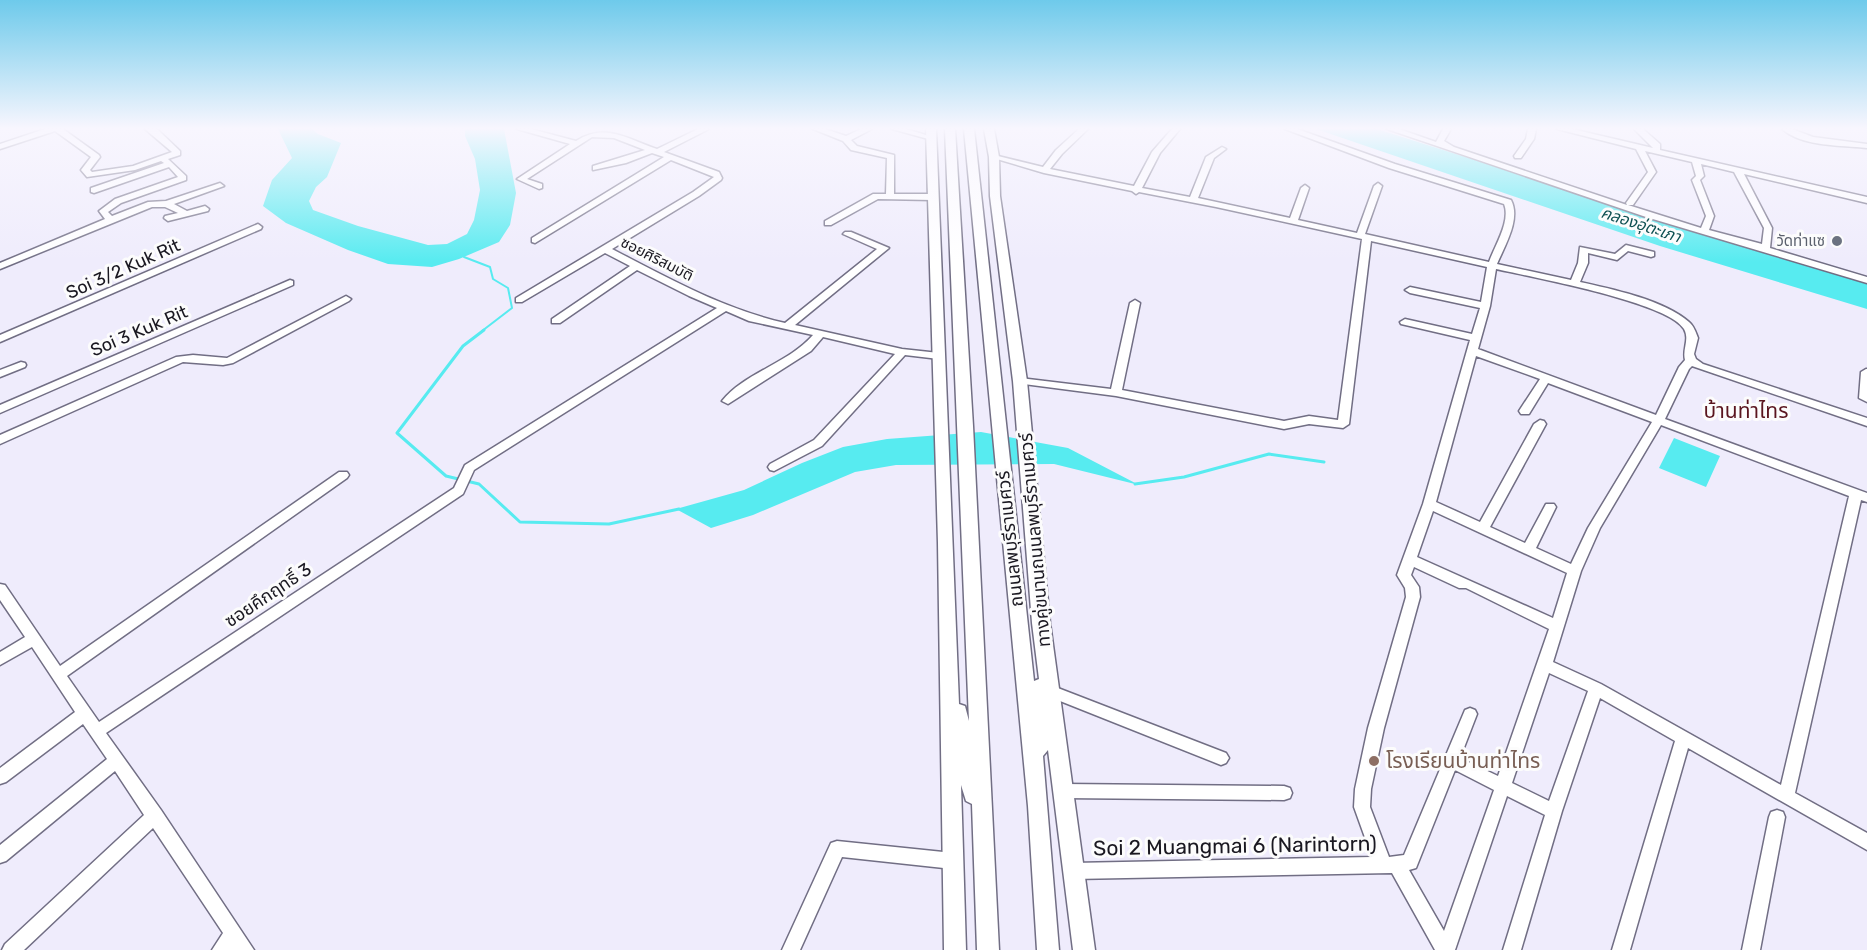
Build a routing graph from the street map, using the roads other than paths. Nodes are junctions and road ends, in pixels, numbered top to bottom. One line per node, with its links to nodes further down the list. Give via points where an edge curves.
1 (88, 173): 2 (street)
2 (110, 173)
3 (136, 173): 27 (street)
4 (179, 173): 40 (street, via 183,178 118,201 104,211)
5 (527, 173): 24 (street, via 521,178)
6 (643, 173): 47 (street)
7 (714, 173): 48 (street, ซอยศิริสมบัติ, via 718,178 696,194)
8 (891, 173): 31 (street)
9 (933, 173): 32 (main road)
10 (952, 173): 29 (main road, ถนนลพบุรีราเมศวร์)
11 (974, 173): 30 (main road, ถนนลพบุรีราเมศวร์)
12 (994, 173): 76 (main road, ทางคู่ขนานถนนลพบุรีราเมศวร์)
13 (1055, 173): 28 (street)
14 (1145, 173): 28 (street)
15 (1204, 173): 33 (street)
16 (1416, 173): 50 (street, via 1508,202 1509,222)
17 (1524, 173): 53 (street)
18 (1534, 173): 35 (street)
19 (1651, 173): 35 (street)
20 (1699, 173): 44 (street, via 1696,180 1710,216)
21 (1739, 173): 44 (street, via 1768,228 1766,248)
22 (1755, 173): 34 (street)
23 (220, 186): 36 (street)
24 (539, 186)
25 (1378, 186): 46 (street)
26 (1305, 188): 41 (street)
27 (94, 190)
28 (1136, 191): 33 (street)
29 (953, 194): 30 (main road); 127 (main road, ถนนลพบุรีราเมศวร์)
30 (976, 195): 118 (main road, ถนนลพบุรีราเมศวร์)
31 (890, 196): 32 (street); 42 (street, via 876,196)
32 (933, 196): 70 (main road)
33 (1193, 200): 41 (street)
34 (1867, 200)
35 (1630, 203): 44 (street)
36 (167, 204): 38 (street); 40 (street, via 151,204)
37 (205, 209): 38 (street)
38 (186, 214): 39 (street)
39 (168, 218)
40 (110, 220): 51 (street)
41 (1293, 222): 46 (street)
42 (828, 223)
43 (258, 227): 67 (street, Soi 3/2 Kuk Rit)
44 (1705, 229)
45 (848, 234): 64 (street, via 884,248)
46 (1364, 237): 50 (street); 77 (street, via 1343,424 1309,420 1284,425)
47 (535, 240)
48 (606, 249): 52 (street, ซอยศิริสมบัติ); 58 (street)
49 (1651, 254): 54 (street, via 1626,248 1617,257 1583,249 1583,263)
50 (1492, 265): 54 (street); 60 (street)
51 (0, 266)
52 (636, 266): 61 (street, ซอยศิริสมบัติ); 62 (street)
53 (1867, 280)
54 (1575, 282): 71 (street, via 1638,300 1687,325 1693,339)
55 (290, 283): 80 (street, Soi 3 Kuk Rit)
56 (1410, 290): 60 (street)
57 (346, 299): 85 (street, via 229,361 180,359)
58 (519, 300)
59 (1135, 303): 77 (street)
60 (1485, 306): 66 (street)
61 (724, 308): 64 (street, ซอยศิริสมบัติ); 108 (street, ซอยคึกฤทธิ์ 3, via 470,468 459,491)
62 (556, 321)
63 (1405, 321): 66 (street)
64 (788, 326): 65 (street, ซอยศิริสมบัติ)
65 (820, 333): 69 (street, ซอยศิริสมบัติ); 79 (street, via 807,349)
66 (1475, 338): 68 (street)
67 (0, 339)
68 (1472, 350): 75 (street); 89 (street)
69 (902, 352): 70 (street, ซอยศิริสมบัติ); 86 (street, via 818,443)
70 (939, 356): 101 (main road)
71 (1691, 361): 82 (street, via 1684,367); 83 (street)
72 (21, 364): 74 (street)
73 (1866, 372): 78 (street)
74 (0, 374)
75 (1546, 378): 81 (street); 82 (street)
76 (1020, 381): 77 (street); 97 (main road, ทางคู่ขนานถนนลพบุรีราเมศวร์)
77 (1116, 393)
78 (1867, 399)
79 (728, 401)
80 (0, 409)
81 (1525, 411)
82 (1659, 420): 88 (street); 94 (street, via 1594,528)
83 (1867, 423)
84 (1540, 424): 91 (street)
85 (0, 440)
86 (774, 467)
87 (343, 475): 103 (street)
88 (1862, 496): 117 (street)
89 (1429, 504): 91 (street); 93 (street)
90 (1550, 507): 92 (street)
91 (1483, 529): 92 (street)
92 (1528, 550): 94 (street)
93 (1409, 559): 98 (street); 125 (street, via 1404,577 1412,587 1413,597 1363,789 1362,807)
94 (1574, 572): 98 (street)
95 (0, 589): 96 (street)
96 (5, 606): 99 (street)
97 (1041, 623): 105 (main road, ทางคู่ขนานถนนลพบุรีราเมศวร์); 118 (main road)
98 (1556, 626): 102 (street)
99 (34, 639): 100 (street); 103 (street)
100 (0, 659)
101 (950, 663): 124 (main road); 127 (main road)
102 (1545, 665): 104 (street); 114 (street)
103 (58, 675): 106 (street)
104 (1596, 688): 109 (street); 119 (street)
105 (1050, 692): 110 (street); 115 (main road, ทางคู่ขนานถนนลพบุรีราเมศวร์)
106 (86, 713): 108 (street); 113 (street)
107 (1470, 714): 112 (street, Soi 2 Muangmai 6 (Narintorn))
108 (97, 731): 111 (street)
109 (1683, 740): 117 (street); 139 (street)
110 (1221, 758)
111 (117, 760): 120 (street); 123 (street)
112 (1451, 761): 114 (street); 125 (street, Soi 2 Muangmai 6 (Narintorn), via 1410,862)
113 (0, 777)
114 (1503, 787): 119 (street); 137 (street)
115 (1063, 791): 116 (street); 126 (main road, ทางคู่ขนานถนนลพบุรีราเมศวร์)
116 (1284, 792)
117 (1786, 797): 122 (street)
118 (1038, 806): 135 (main road, ถนนลพบุรีราเมศวร์)
119 (1554, 811): 138 (street)
120 (155, 815): 128 (street); 129 (street)
121 (1777, 817): 140 (street)
122 (1867, 842)
123 (0, 855)
124 (953, 861): 132 (street, via 837,849); 133 (main road)
125 (1391, 866): 126 (street, Soi 2 Muangmai 6 (Narintorn)); 137 (street, Soi 2 Muangmai 6 (Narintorn))
126 (1073, 871): 136 (main road, ทางคู่ขนานถนนลพบุรีราเมศวร์)
127 (984, 875): 134 (main road, ถนนลพบุรีราเมศวร์)
128 (234, 934): 130 (street); 131 (street)
129 (11, 950)
130 (220, 950)
131 (245, 950)
132 (791, 950)
133 (955, 950)
134 (988, 950)
135 (1048, 950)
136 (1084, 950)
137 (1445, 950)
138 (1512, 950)
139 (1621, 950)
140 (1751, 950)

